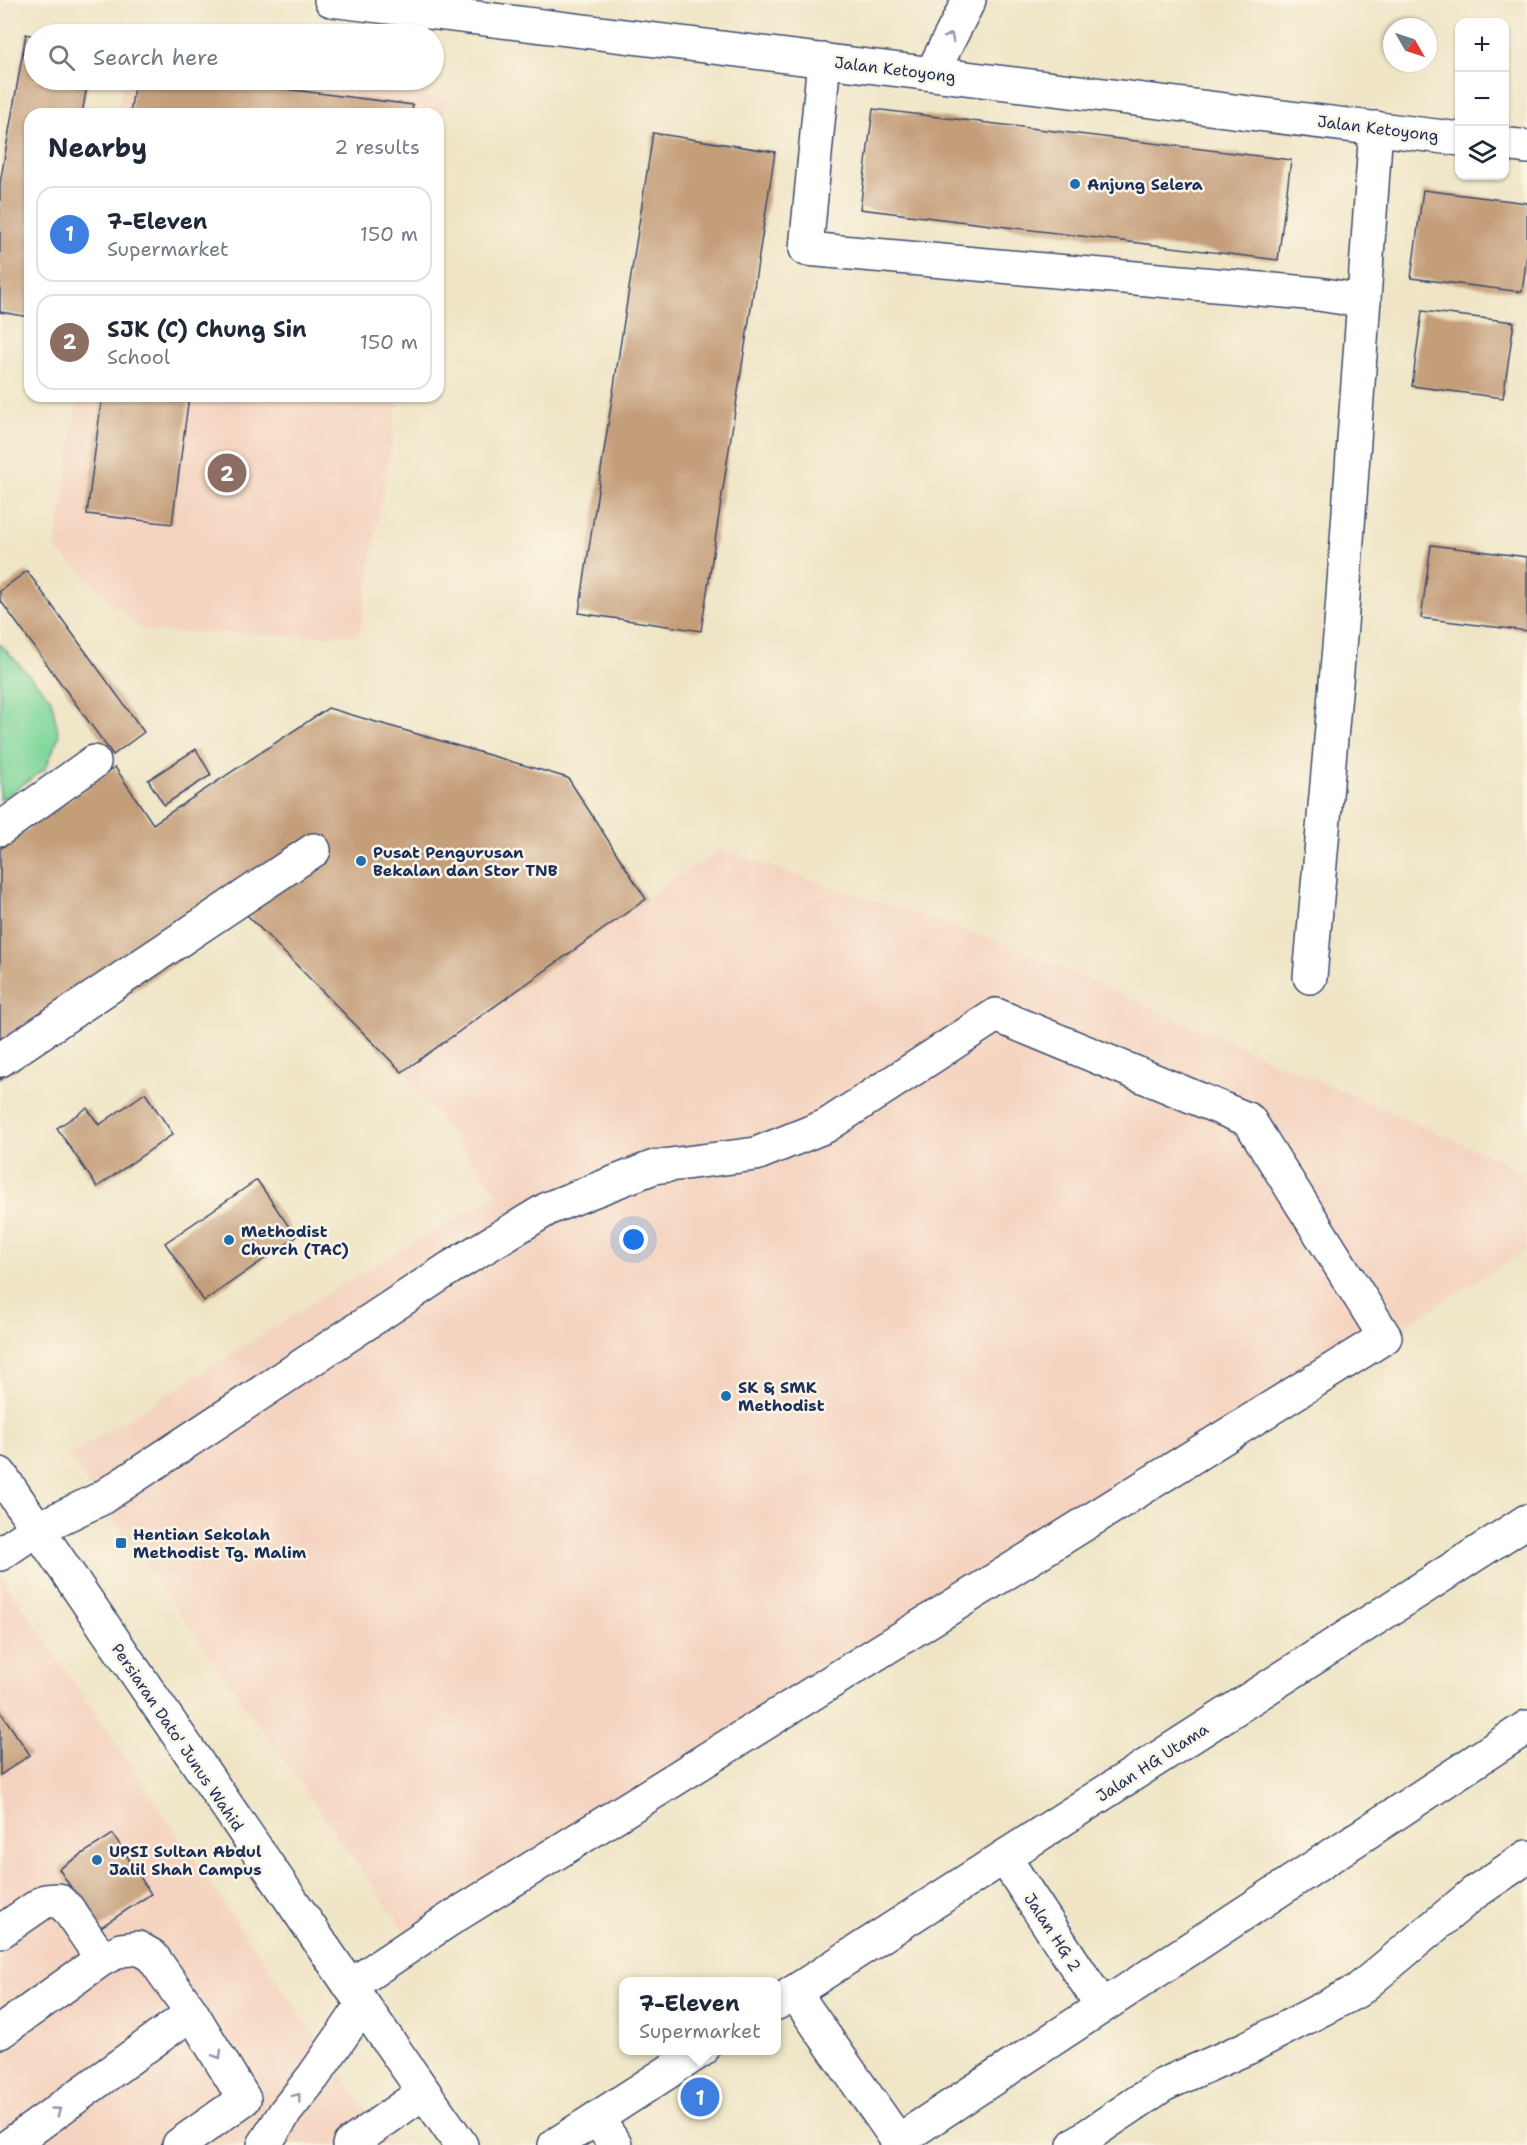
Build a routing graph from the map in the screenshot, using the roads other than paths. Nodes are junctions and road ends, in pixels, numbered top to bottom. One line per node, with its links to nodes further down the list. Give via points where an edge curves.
1 (331, 0): 3 (street, Jalan Ketoyong)
2 (969, 0): 4 (street, one-way to 2)
3 (824, 60): 4 (street, Jalan Ketoyong); 9 (street, via 806,249)
4 (932, 73): 5 (street, Jalan Ketoyong)
5 (1376, 128): 6 (street, Jalan Ketoyong); 9 (street)
6 (1455, 137)
7 (1509, 145): 8 (street)
8 (1527, 147)
9 (1364, 301): 13 (street)
10 (94, 762): 11 (street)
11 (0, 829)
12 (314, 850): 14 (street)
13 (1310, 977)
14 (0, 1060)
15 (0, 1474): 17 (street, Persiaran Dato' Junus Wahid)
16 (1527, 1521): 20 (street, Jalan HG Utama)
17 (37, 1529): 18 (street); 24 (street, Persiaran Dato' Junus Wahid); 24 (street, via 100,1499 450,1268 549,1208 654,1167 756,1154 826,1126 996,1016 1249,1120 1385,1337 447,1921)
18 (0, 1554)
19 (1527, 1727): 26 (street)
20 (1004, 1857): 25 (street, Jalan HG Utama); 26 (street, Jalan HG 2)
21 (1527, 1857): 41 (street, via 1474,1893 1357,1991 1247,2048 1163,2085)
22 (0, 1932): 23 (street, via 45,1901 58,1900)
23 (102, 1959): 27 (street, via 121,1950 138,1948 152,1956); 28 (street)
24 (356, 1996): 30 (street, Persiaran Dato' Junus Wahid); 36 (street, one-way to 24, via 313,2077)
25 (785, 1997): 26 (street, via 898,2141)
26 (1102, 2006)
27 (192, 2013): 34 (street, one-way to 27); 35 (street, one-way to 35, via 244,2099)
28 (0, 2032)
29 (694, 2055): 31 (street)
30 (424, 2092): 37 (street); 38 (street, Persiaran Dato' Junus Wahid)
31 (597, 2118): 39 (street); 40 (street)
32 (0, 2141): 33 (street)
33 (3, 2145)
34 (10, 2145)
35 (179, 2145)
36 (264, 2145)
37 (349, 2145)
38 (461, 2145)
39 (555, 2145)
40 (615, 2145)
41 (1074, 2145)

